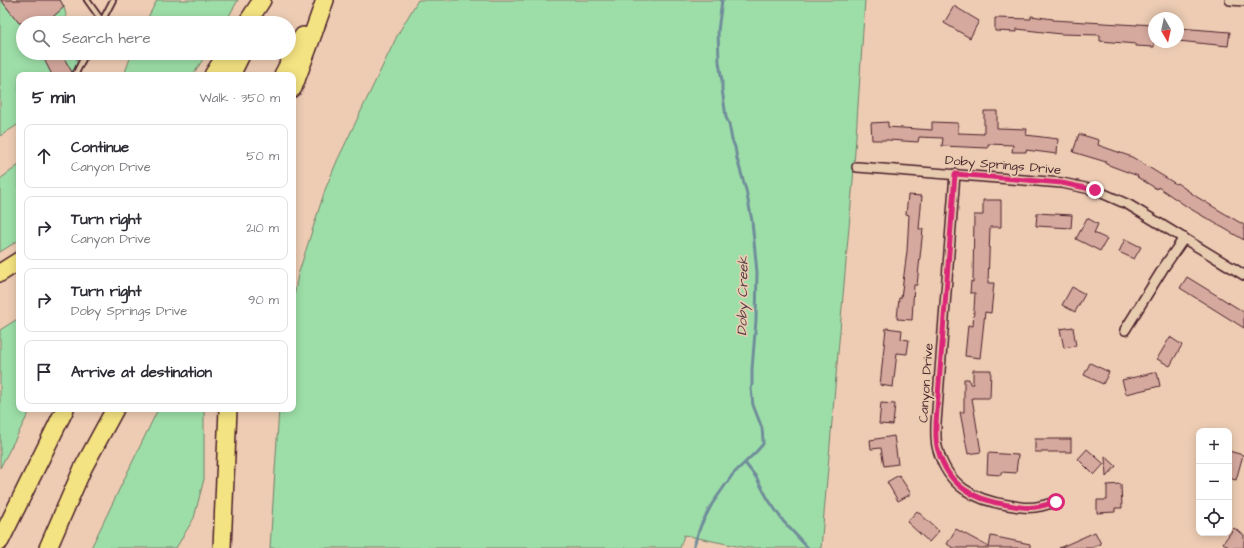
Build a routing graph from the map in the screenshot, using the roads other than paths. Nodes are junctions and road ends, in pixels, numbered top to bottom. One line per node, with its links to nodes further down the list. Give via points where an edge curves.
1 (87, 0): 9 (lane)
2 (113, 0): 10 (lane)
3 (262, 0): 11 (highway)
4 (268, 0): 12 (highway)
5 (321, 0): 13 (highway)
6 (325, 0): 22 (highway)
7 (1230, 0): 8 (street)
8 (1244, 2)
9 (97, 16)
10 (104, 16)
11 (252, 16)
12 (260, 16)
13 (296, 49)
14 (82, 60): 18 (lane)
15 (223, 60): 19 (highway)
16 (238, 60): 20 (highway)
17 (291, 60): 21 (highway)
18 (76, 72)
19 (215, 72)
20 (232, 72)
21 (285, 72)
22 (296, 80)
23 (857, 167): 24 (street, Doby Springs Drive)
24 (955, 174): 25 (street, Doby Springs Drive, via 1062,183 1095,190 1129,205); 33 (street, Canyon Drive, via 936,423 938,451 957,484 975,497 1026,508)
25 (1184, 238): 28 (street, Doby Springs Drive); 29 (street)
26 (16, 262): 27 (highway)
27 (0, 273)
28 (1244, 275)
29 (1125, 330)
30 (64, 412): 34 (highway)
31 (113, 412): 35 (highway, via 83,468)
32 (228, 412): 36 (highway)
33 (1056, 502)
34 (0, 541)
35 (48, 548)
36 (222, 548)

